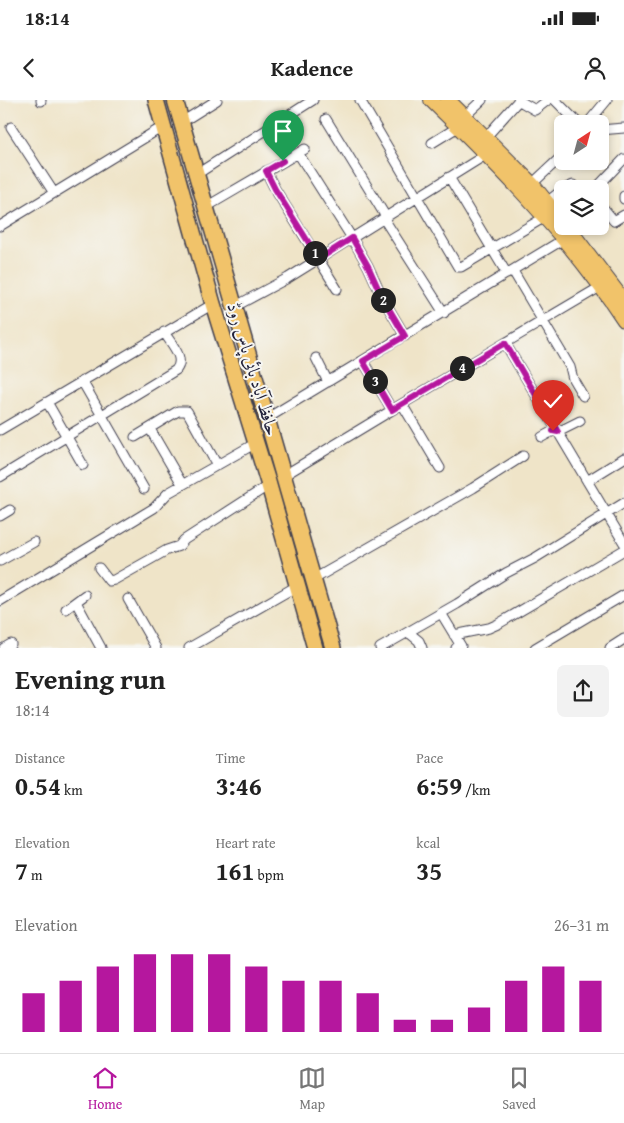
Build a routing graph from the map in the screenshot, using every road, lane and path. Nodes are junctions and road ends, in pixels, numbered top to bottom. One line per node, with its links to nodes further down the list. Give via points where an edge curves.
1 (156, 100): 18 (highway, حافظ آباد بائی پاس روڈ)
2 (175, 100): 16 (highway, حافظ آباد بائی پاس روڈ)
3 (217, 100): 16 (street)
4 (313, 100): 28 (street)
5 (360, 100): 33 (street)
6 (431, 100): 17 (main road)
7 (448, 100): 17 (main road)
8 (482, 100): 17 (street)
9 (518, 100): 10 (street, via 535,110); 22 (street)
10 (548, 100)
11 (555, 100): 13 (street)
12 (607, 100): 14 (street)
13 (570, 115)
14 (594, 115)
15 (326, 119): 41 (street)
16 (182, 122): 28 (highway, حافظ آباد بائی پاس روڈ)
17 (462, 122): 22 (main road); 23 (street); 24 (main road)
18 (164, 126): 32 (street); 54 (highway, حافظ آباد بائی پاس روڈ)
19 (11, 127): 32 (street)
20 (624, 128): 21 (street)
21 (609, 129)
22 (486, 137): 31 (main road)
23 (432, 143)
24 (487, 154): 29 (street); 40 (main road)
25 (624, 159): 30 (street)
26 (554, 163): 31 (street)
27 (266, 171): 36 (street); 47 (street, via 301,151); 49 (street)
28 (197, 174): 36 (highway, حافظ آباد بائی پاس روڈ)
29 (449, 178): 33 (street); 48 (street)
30 (604, 180)
31 (532, 184): 35 (main road)
32 (54, 193): 43 (street)
33 (418, 197): 41 (street); 48 (street, via 458,267)
34 (554, 197): 35 (street)
35 (547, 202): 37 (main road)
36 (206, 207): 55 (highway, حافظ آباد بائی پاس روڈ)
37 (554, 211)
38 (609, 215): 39 (street, via 614,221)
39 (624, 215)
40 (545, 217): 42 (main road); 48 (street)
41 (385, 218): 47 (street); 56 (street)
42 (554, 222)
43 (0, 226)
44 (565, 235): 50 (street)
45 (573, 235): 51 (main road)
46 (574, 235): 53 (main road)
47 (352, 238): 49 (street); 60 (street)
48 (492, 248): 50 (street)
49 (319, 259): 52 (street); 55 (street)
50 (510, 272): 56 (street); 57 (street)
51 (600, 287): 57 (street); 58 (main road)
52 (337, 289)
53 (623, 298)
54 (213, 304): 59 (street); 79 (highway, حافظ آباد بائی پاس روڈ)
55 (234, 307): 71 (highway, حافظ آباد بائی پاس روڈ)
56 (444, 313): 60 (street)
57 (542, 320): 61 (street); 66 (street)
58 (624, 320)
59 (164, 332): 64 (street); 70 (street, via 180,359 180,366)
60 (405, 336): 63 (street)
61 (505, 343): 68 (street); 75 (street)
62 (316, 358): 65 (street)
63 (363, 361): 65 (street); 69 (street)
64 (82, 381): 67 (street); 70 (street)
65 (328, 382): 71 (street)
66 (583, 396)
67 (46, 402): 74 (street); 76 (street)
68 (402, 404): 69 (street); 84 (street)
69 (392, 410): 85 (street)
70 (101, 416): 76 (street); 90 (street)
71 (266, 419): 85 (highway, حافظ آباد بائی پاس روڈ)
72 (580, 421): 75 (street)
73 (150, 429): 77 (street); 83 (street, via 178,412 187,411); 88 (street)
74 (0, 430)
75 (558, 432): 78 (street); 87 (street)
76 (67, 436): 82 (street); 86 (street)
77 (135, 437)
78 (542, 437)
79 (256, 443): 83 (street); 89 (highway, حافظ آباد بائی پاس روڈ)
80 (523, 456): 100 (street)
81 (624, 458): 87 (street)
82 (83, 465)
83 (217, 465): 88 (street)
84 (440, 468)
85 (283, 476): 100 (highway, حافظ آباد بائی پاس روڈ)
86 (0, 477)
87 (587, 481): 93 (street)
88 (182, 484): 105 (street, via 154,508)
89 (268, 486): 99 (street, via 179,546 114,580 109,581); 101 (highway, حافظ آباد بائی پاس روڈ)
90 (144, 489)
91 (624, 503): 93 (street)
92 (10, 510): 94 (street)
93 (607, 514): 96 (street); 108 (street)
94 (0, 516)
95 (34, 542): 98 (street)
96 (624, 543)
97 (624, 550): 110 (street, via 498,624)
98 (0, 561)
99 (99, 568)
100 (314, 579): 116 (highway, حافظ آباد بائی پاس روڈ)
101 (297, 586): 114 (street); 115 (highway, حافظ آباد بائی پاس روڈ)
102 (85, 595): 106 (street)
103 (624, 595): 120 (street)
104 (128, 599): 113 (street)
105 (0, 601)
106 (76, 602): 107 (street); 112 (street)
107 (66, 609)
108 (441, 613): 109 (street); 110 (street)
109 (408, 632): 117 (street); 118 (street)
110 (454, 635): 119 (street, via 461,646)
111 (624, 639): 121 (street)
112 (101, 648)
113 (156, 648)
114 (189, 648)
115 (315, 648)
116 (333, 648)
117 (380, 648)
118 (422, 648)
119 (456, 648)
120 (535, 648)
121 (610, 648)

